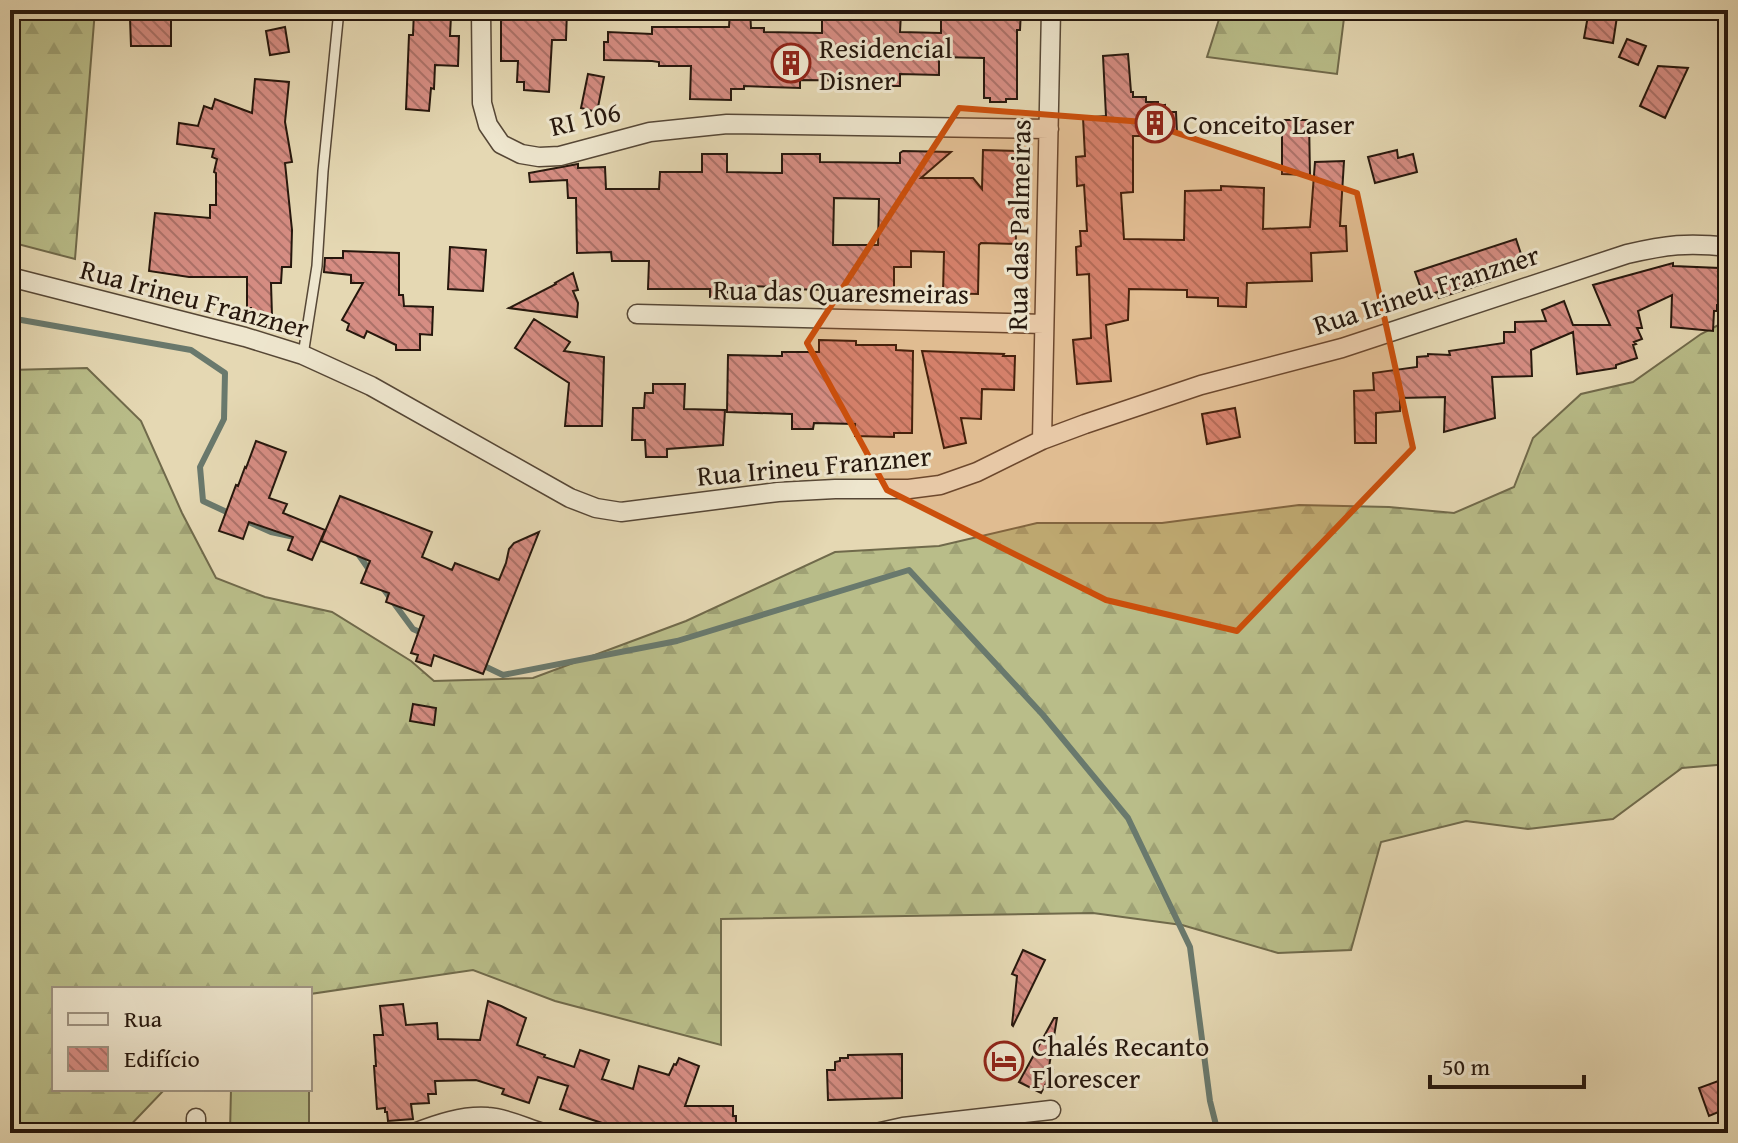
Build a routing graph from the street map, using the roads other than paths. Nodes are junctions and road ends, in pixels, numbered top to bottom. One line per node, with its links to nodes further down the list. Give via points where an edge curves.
1 (339, 10): 9 (lane, via 317,266)
2 (481, 10): 4 (street, RI 106, via 482,103 488,125 501,144 521,154 560,156 650,132 727,124)
3 (1051, 10): 4 (street, Rua das Palmeiras)
4 (1049, 129): 8 (street, Rua das Palmeiras)
5 (1728, 247): 10 (street, Rua Irineu Franzner, via 1693,243 1627,254 1342,348 1201,385)
6 (10, 277): 9 (street, Rua Irineu Franzner)
7 (637, 314): 8 (street, Rua das Quaresmeiras)
8 (1044, 324): 10 (street, Rua das Palmeiras)
9 (303, 355): 10 (street, Rua Irineu Franzner, via 371,386 570,498 621,512 778,492 940,485)
10 (1042, 440)
11 (1051, 1110): 14 (street)
12 (414, 1133): 13 (street, via 490,1116)
13 (543, 1133)
14 (876, 1133)

